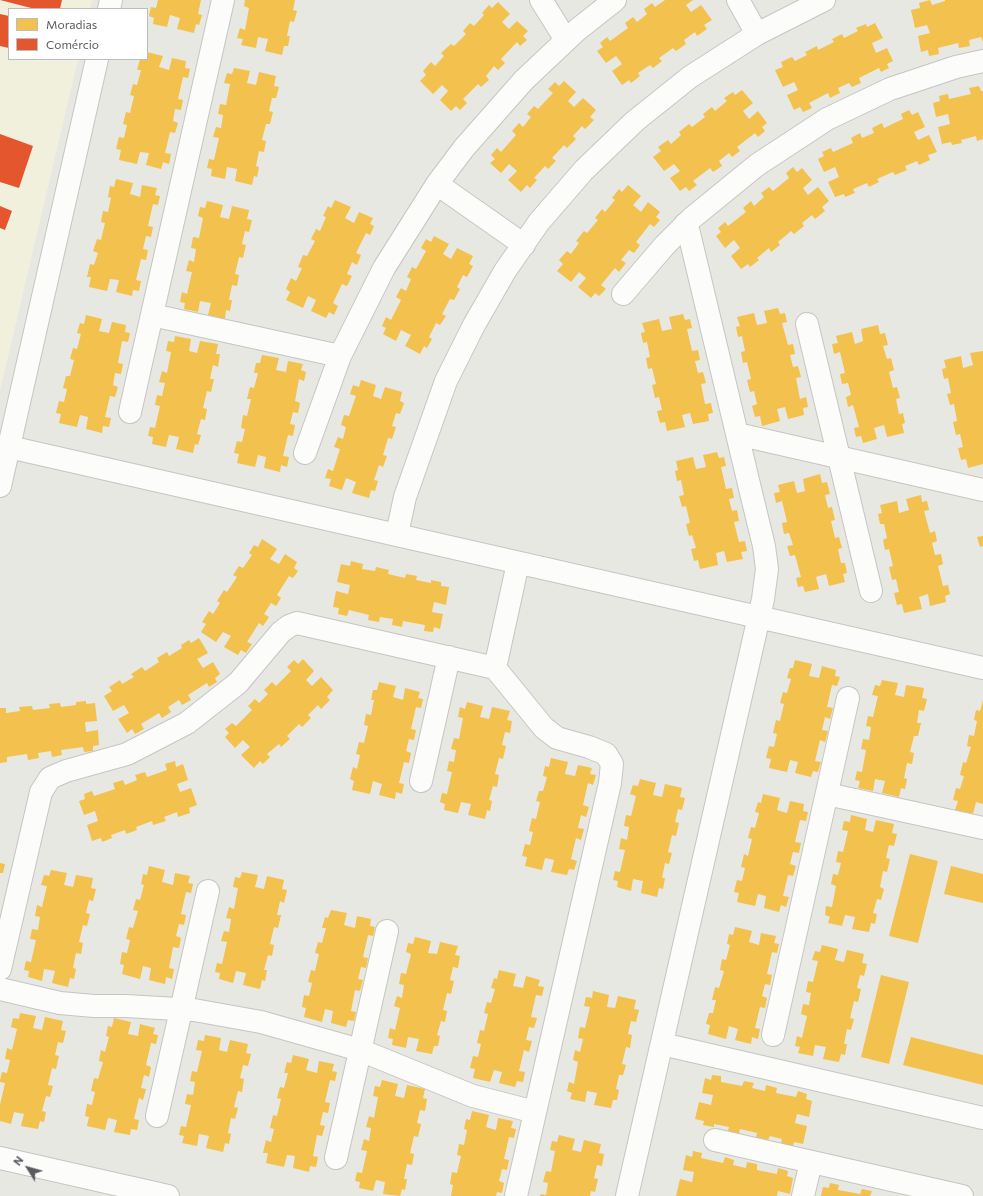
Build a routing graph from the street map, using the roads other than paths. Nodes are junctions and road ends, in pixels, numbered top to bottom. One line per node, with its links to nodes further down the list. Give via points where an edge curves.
1 (223, 0): 14 (street)
2 (541, 0): 7 (street)
3 (614, 0): 7 (street)
4 (738, 0): 6 (street)
5 (824, 0): 6 (street)
6 (757, 34): 12 (street, via 690,77 635,121 584,170 539,222)
7 (566, 40): 10 (street, via 493,114)
8 (97, 60): 19 (street)
9 (983, 61): 11 (street, via 956,67 890,89 826,119 757,165)
10 (437, 184): 12 (street); 16 (street, via 384,268)
11 (685, 224): 13 (street); 18 (street)
12 (524, 245): 24 (street, via 505,271 474,325 446,381 405,497)
13 (623, 294)
14 (152, 314): 16 (street); 17 (street)
15 (807, 324): 21 (street)
16 (340, 356): 20 (street)
17 (130, 412)
18 (737, 434): 21 (street); 27 (street, via 764,546 767,569)
19 (9, 447): 22 (street); 24 (street)
20 (305, 453)
21 (839, 457): 23 (street); 26 (street)
22 (0, 486)
23 (983, 490)
24 (397, 534): 25 (street)
25 (518, 563): 27 (street); 29 (street)
26 (871, 591)
27 (758, 617): 30 (street); 41 (street)
28 (449, 657): 29 (street); 32 (street); 37 (street, via 298,623 281,632 238,683 187,723 128,754 50,778 41,792)
29 (495, 668): 43 (street, via 544,728 557,738 589,746 606,754 612,764 610,783)
30 (983, 668)
31 (848, 698): 33 (street)
32 (421, 781)
33 (827, 794): 34 (street); 40 (street)
34 (983, 828)
35 (208, 890): 39 (street)
36 (387, 931): 42 (street)
37 (0, 969)
38 (0, 989): 39 (street, via 60,1003)
39 (181, 1009): 42 (street, via 262,1022); 44 (street)
40 (773, 1035)
41 (662, 1044): 45 (street); 52 (street)
42 (360, 1050): 43 (street, via 473,1096); 48 (street)
43 (535, 1112): 51 (street)
44 (157, 1116)
45 (983, 1118)
46 (715, 1140): 49 (street)
47 (0, 1158): 50 (street)
48 (336, 1158)
49 (811, 1162): 53 (street); 54 (street)
50 (168, 1196)
51 (516, 1196)
52 (627, 1196)
53 (803, 1196)
54 (962, 1196)

